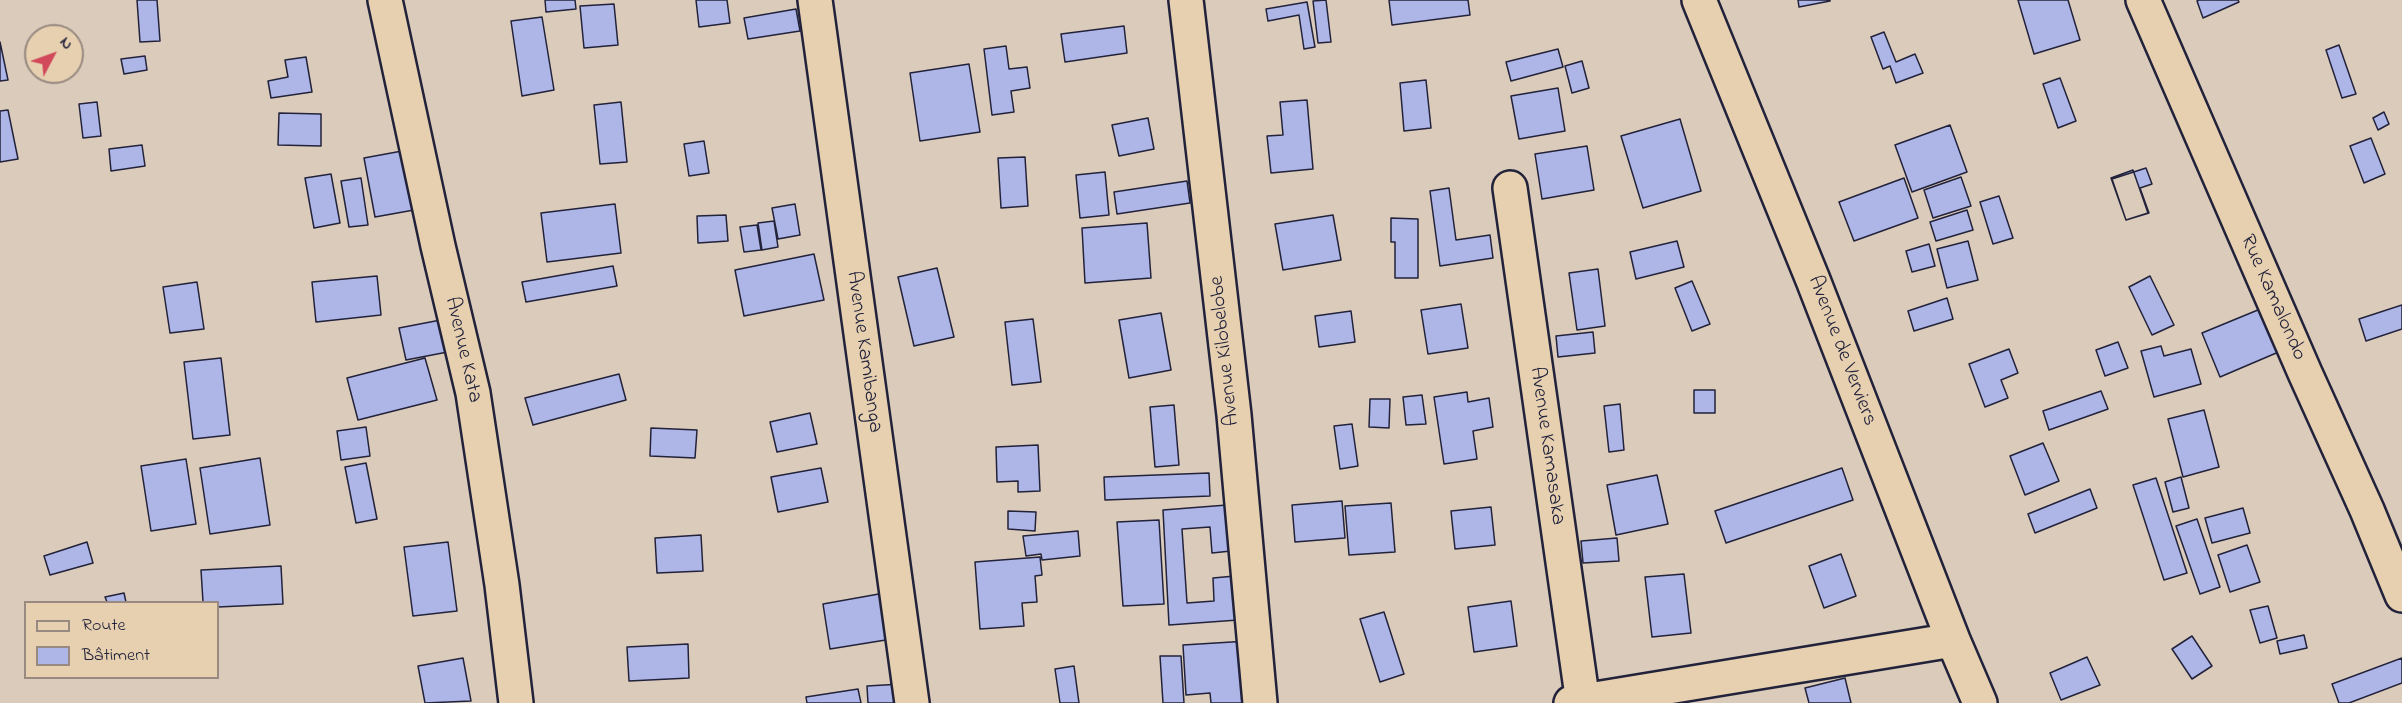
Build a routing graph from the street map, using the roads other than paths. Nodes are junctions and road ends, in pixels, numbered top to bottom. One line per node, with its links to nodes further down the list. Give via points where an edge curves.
1 (385, 0): 10 (street, Avenue Kata, via 473,393)
2 (815, 0): 11 (street, Avenue Kamibanga)
3 (1186, 0): 12 (street, Avenue Kilobelobe, via 1234,415)
4 (1699, 0): 8 (street, Avenue de Verviers)
5 (2143, 0): 7 (street, Rue Kamalondo)
6 (1510, 188): 9 (street, Avenue Kamasaka)
7 (2402, 595)
8 (1953, 640): 9 (street); 13 (street, Avenue de Verviers)
9 (1579, 702)
10 (516, 703)
11 (912, 703)
12 (1260, 703)
13 (1980, 703)

